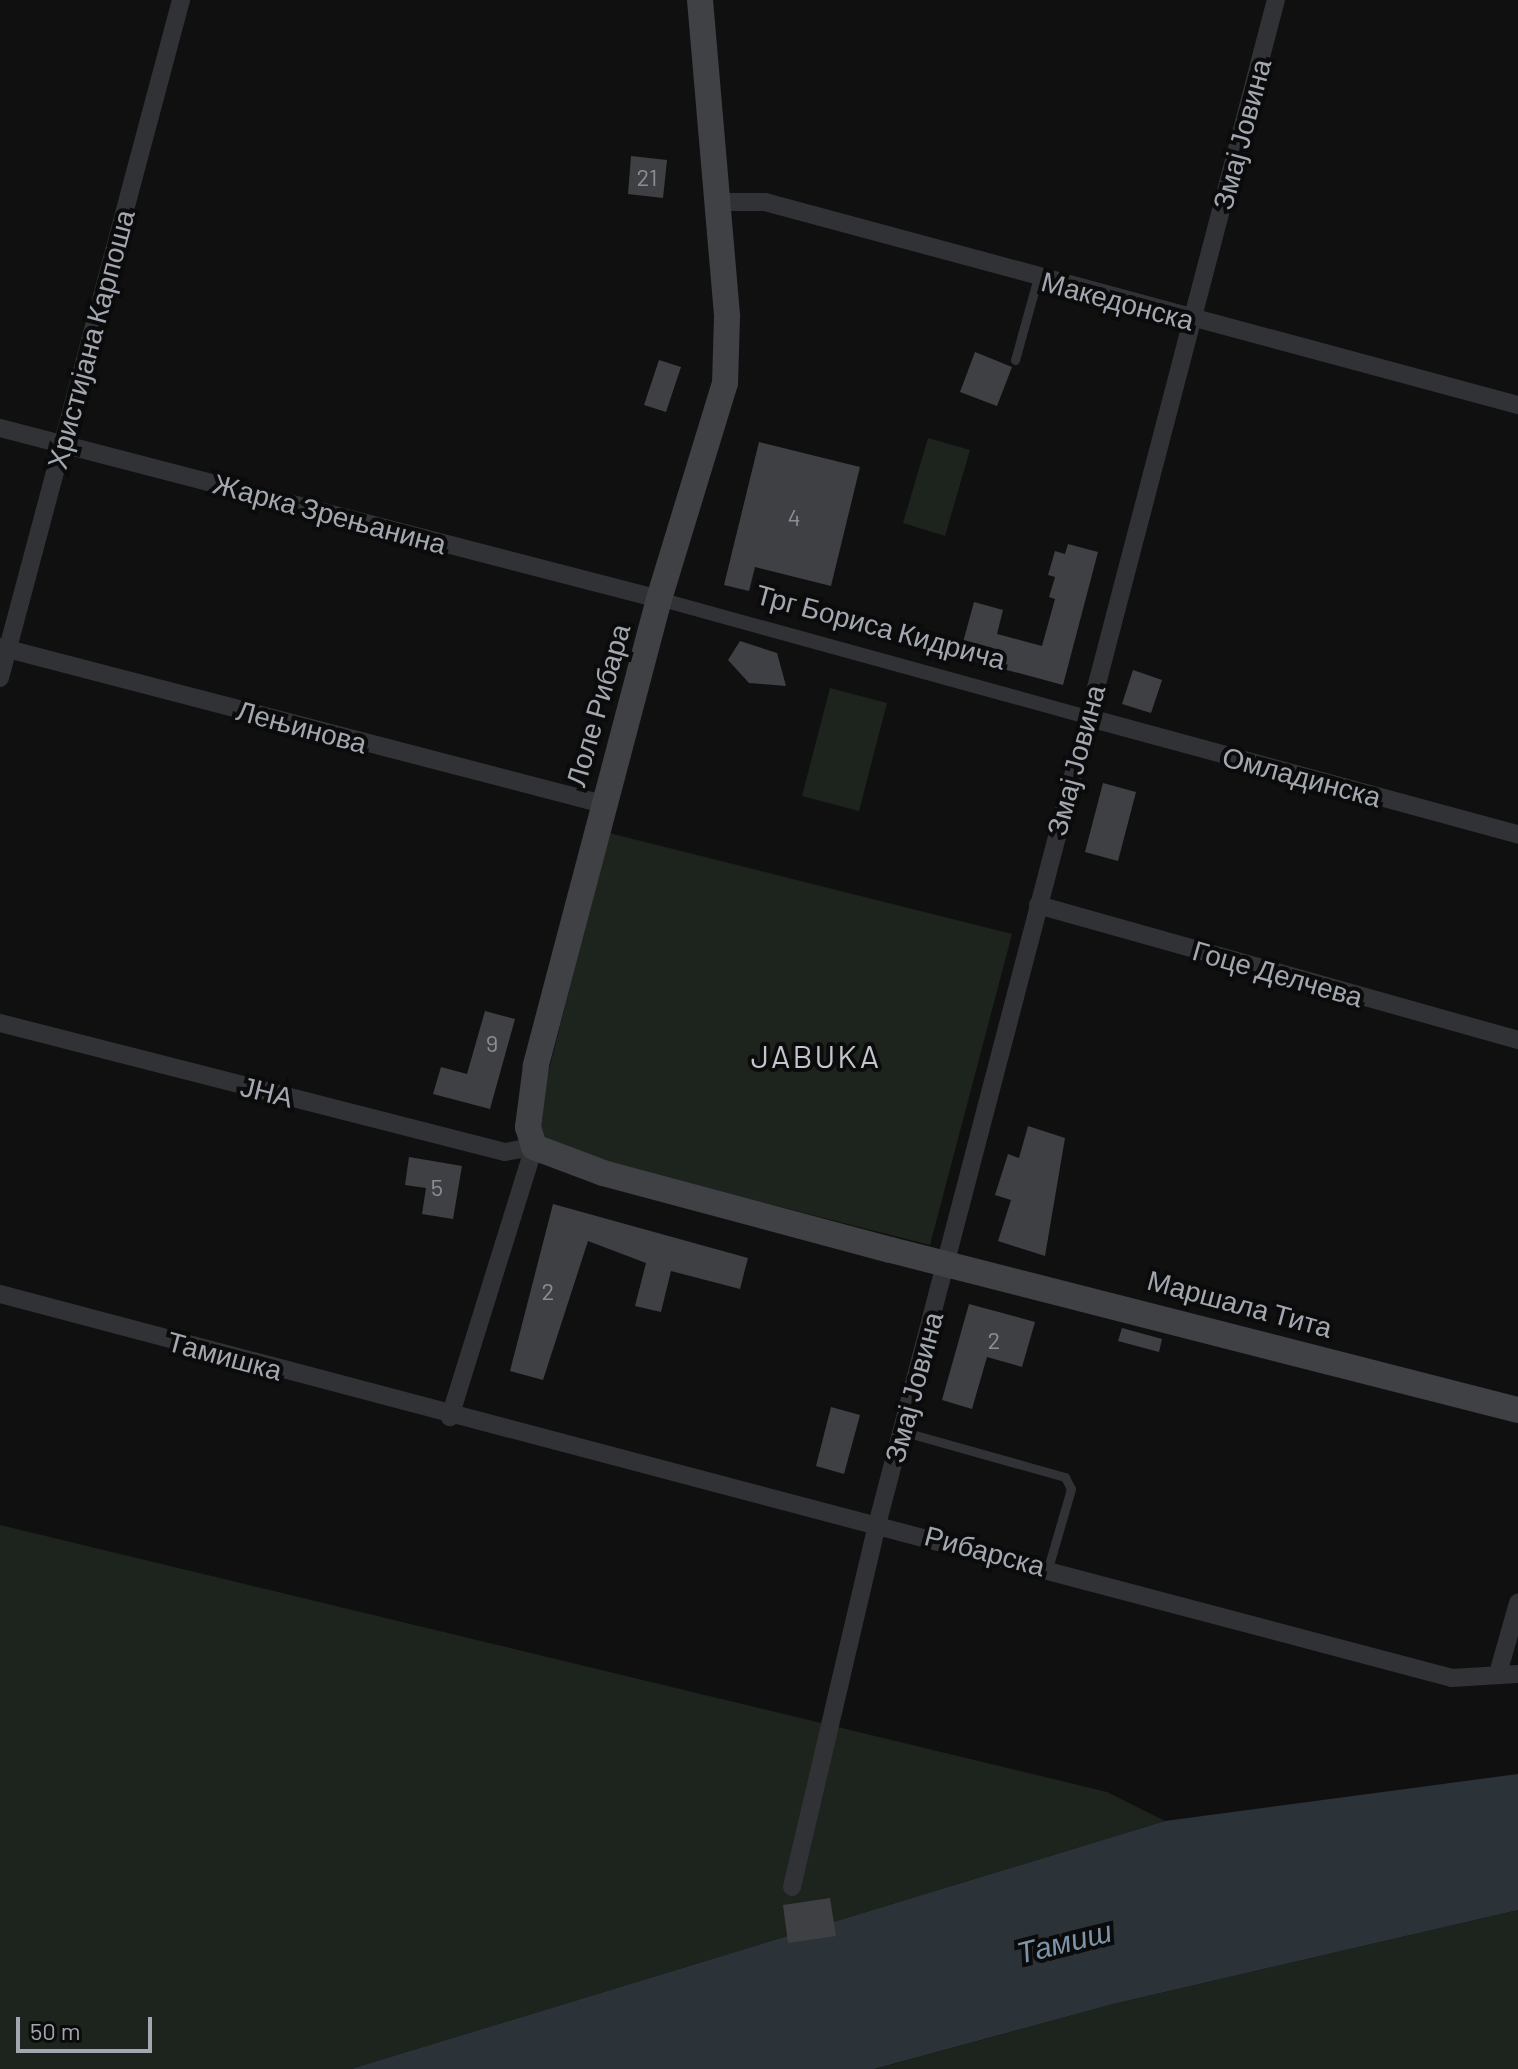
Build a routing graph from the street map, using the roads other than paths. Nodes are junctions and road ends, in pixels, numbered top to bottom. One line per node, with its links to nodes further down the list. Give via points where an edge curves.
1 (181, 0): 10 (street, Христијана Карпоша)
2 (700, 0): 4 (main road, Лоле Рибара)
3 (1276, 0): 6 (street, Змај Јовина)
4 (719, 202): 5 (street, Македонска, via 765,202); 11 (main road, Лоле Рибара, via 725,383)
5 (1038, 277): 6 (street, Македонска); 7 (lane)
6 (1192, 320): 8 (street, Македонска); 14 (street, Змај Јовина)
7 (1015, 360)
8 (1518, 405)
9 (0, 428): 10 (street, Жарка Зрењанина)
10 (62, 443): 11 (street, Жарка Зрењанина); 12 (street, Христијана Карпоша)
11 (659, 599): 14 (street, Трг Бориса Кидрича); 15 (main road, Лоле Рибара)
12 (3, 648): 13 (street, Христијана Карпоша); 15 (street, Лењинова)
13 (0, 678)
14 (1086, 717): 16 (street, Омладинска); 17 (street, Змај Јовина)
15 (603, 804): 20 (main road, Лоле Рибара, via 536,1066 528,1127)
16 (1518, 834)
17 (1038, 905): 19 (street, Гоце Делчева); 21 (street, Змај Јовина)
18 (0, 1023): 20 (street, ЈНА, via 505,1152)
19 (1518, 1040)
20 (534, 1147): 21 (main road, via 603,1173); 24 (street, Лоле Рибара)
21 (945, 1265): 23 (main road, Маршала Тита); 25 (street, Змај Јовина)
22 (0, 1294): 24 (street, Тамишка)
23 (1518, 1410)
24 (450, 1417): 26 (street, Рибарска)
25 (901, 1431): 26 (street, Змај Јовина); 27 (lane, via 1065,1477 1071,1489)
26 (878, 1521): 27 (street, Рибарска); 31 (street, Змај Јовина)
27 (1048, 1568): 29 (street, Рибарска, via 1452,1678)
28 (1518, 1603): 29 (street)
29 (1499, 1670): 30 (street, Рибарска)
30 (1518, 1674)
31 (792, 1887)

